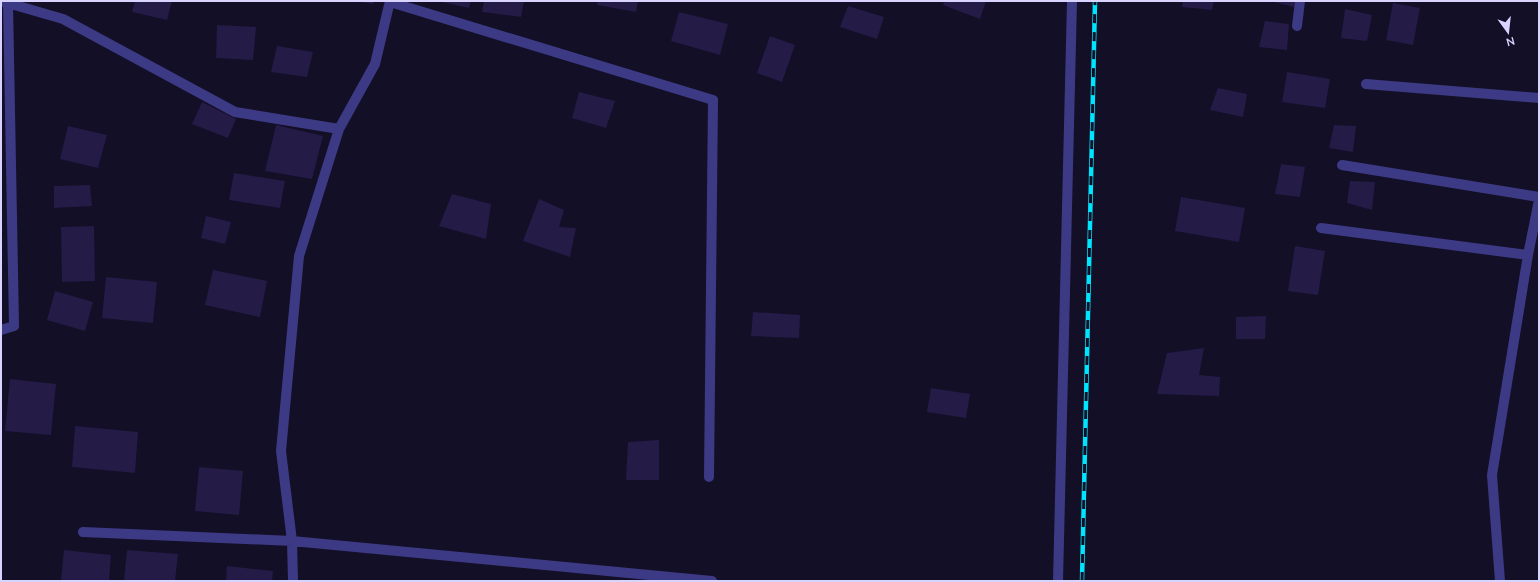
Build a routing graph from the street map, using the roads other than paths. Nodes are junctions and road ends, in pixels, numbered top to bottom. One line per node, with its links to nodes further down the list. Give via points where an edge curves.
1 (1072, 1): 20 (street)
2 (1300, 1): 5 (street)
3 (5, 2): 8 (street, via 63,19 235,112); 14 (street, via 14,326)
4 (390, 2): 8 (street, via 375,64); 15 (street, via 713,100)
5 (1296, 26)
6 (1366, 84): 7 (street)
7 (1539, 98)
8 (339, 129): 17 (street, via 299,256 281,451)
9 (1342, 165): 10 (street)
10 (1539, 197)
11 (1539, 200): 13 (street)
12 (1321, 228): 13 (street)
13 (1528, 255): 21 (street, via 1492,475)
14 (1, 330)
15 (709, 477)
16 (83, 532): 17 (street)
17 (292, 541): 18 (street); 19 (street)
18 (293, 581)
19 (712, 581)
20 (1058, 581)
21 (1500, 581)

